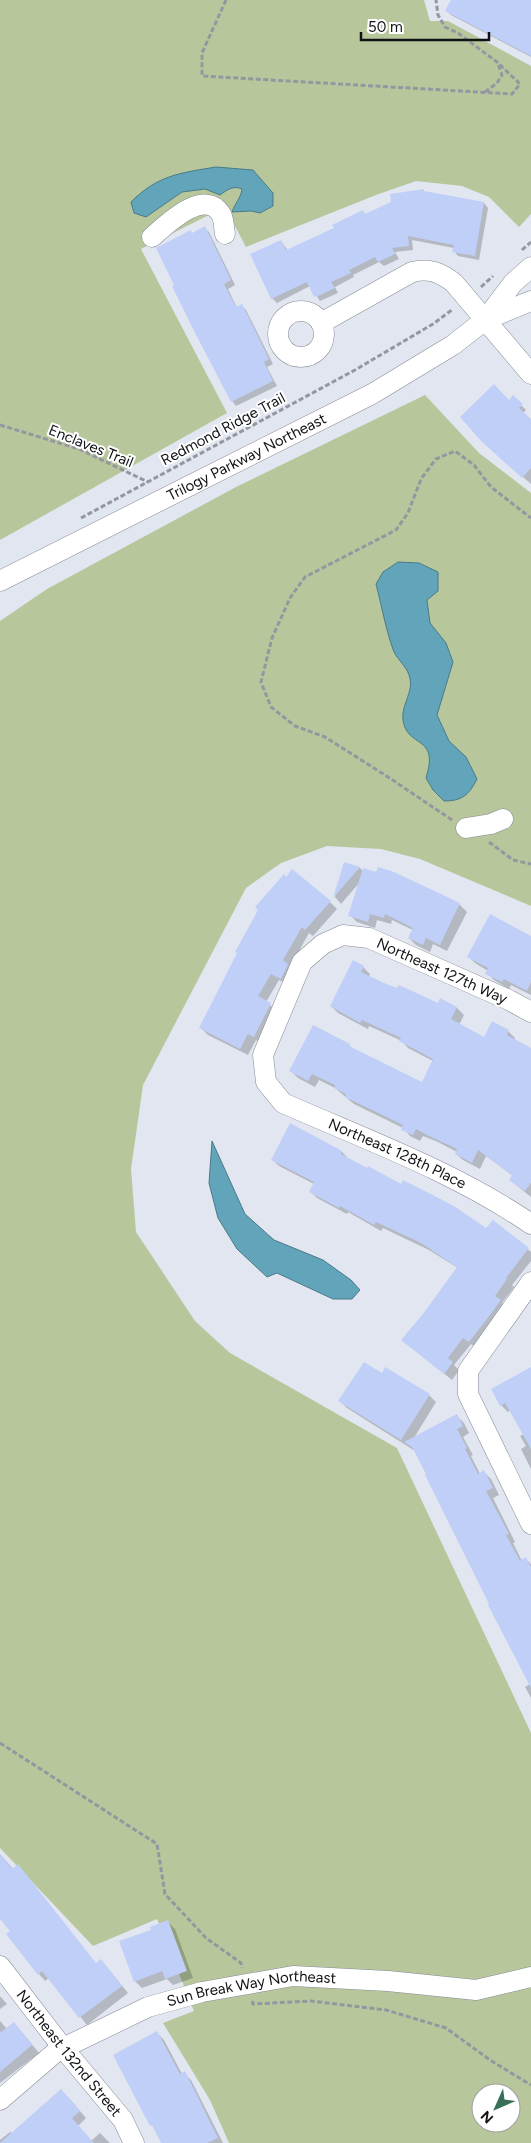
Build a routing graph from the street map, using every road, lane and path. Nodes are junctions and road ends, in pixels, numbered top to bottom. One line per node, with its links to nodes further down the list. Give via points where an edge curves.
1 (226, 0): 4 (path, via 202,53 202,76)
2 (436, 0): 3 (path, via 444,27 458,33)
3 (497, 62): 4 (path, via 502,75); 4 (path, via 520,84 512,94)
4 (484, 92)
5 (226, 234): 6 (street, via 222,215 214,208 198,206 180,212)
6 (152, 237)
7 (531, 268): 12 (street, Trilogy Parkway Northeast, via 513,283)
8 (492, 278): 9 (path)
9 (477, 290)
10 (531, 301): 12 (street, Trilogy Parkway Northeast)
11 (452, 310): 16 (path, Redmond Ridge Trail, via 355,370)
12 (485, 320): 13 (street, via 444,275 422,270 412,272); 14 (street); 17 (street, Trilogy Parkway Northeast, via 453,345 372,394)
13 (321, 323)
14 (531, 374)
15 (0, 425): 16 (path, Enclaves Trail, via 79,450)
16 (149, 482): 17 (path, Enclaves Trail); 19 (path, Redmond Ridge Trail)
17 (171, 494): 20 (street, Trilogy Parkway Northeast)
18 (531, 518): 22 (path, via 491,487 474,465 455,451 436,459 421,479 408,513 396,530 305,577 290,598 272,638 261,682 271,707 295,726 325,738 444,817)
19 (79, 519)
20 (0, 581)
21 (503, 819): 22 (street)
22 (466, 828): 23 (path, via 513,860)
23 (531, 864)
24 (531, 1012): 25 (street, Northeast 127th Way, via 368,938 343,936 323,944 302,962 263,1055)
25 (266, 1082): 26 (street, Northeast 128th Place, via 283,1103 451,1176)
26 (531, 1224)
27 (531, 1282): 29 (street, via 468,1371)
28 (531, 1290): 29 (street)
29 (468, 1394): 30 (street)
30 (531, 1524)
31 (0, 1743): 32 (path)
32 (157, 1844)
33 (0, 1966): 36 (street, Northeast 132nd Street)
34 (531, 1977): 36 (street, Sun Break Way Northeast, via 476,1990 293,1976 202,1992 148,2007)
35 (446, 2028): 37 (path)
36 (63, 2048): 38 (street, Sun Break Way Northeast); 39 (street, Northeast 132nd Street, via 123,2120)
37 (531, 2085)
38 (0, 2100)
39 (134, 2143)

